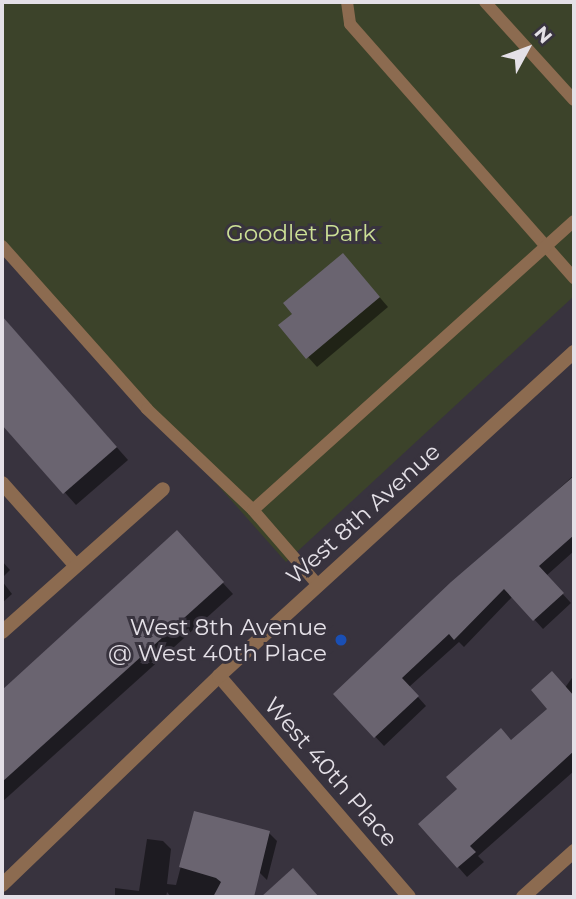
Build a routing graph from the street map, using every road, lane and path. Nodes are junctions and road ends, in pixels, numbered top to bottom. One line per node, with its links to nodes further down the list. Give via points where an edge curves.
1 (347, 2): 6 (lane, via 350,24)
2 (485, 2): 3 (lane)
3 (574, 100)
4 (574, 221): 6 (lane)
5 (2, 246): 11 (lane, via 147,409)
6 (546, 246): 7 (lane); 11 (lane)
7 (574, 278)
8 (574, 352): 13 (street, West 8th Avenue)
9 (2, 483): 12 (street)
10 (163, 489): 12 (street)
11 (253, 510): 13 (lane)
12 (75, 565): 14 (street)
13 (318, 585): 15 (street, West 8th Avenue)
14 (2, 632)
15 (219, 676): 17 (street, West 8th Avenue); 18 (street, West 40th Place)
16 (574, 851): 19 (street)
17 (2, 885)
18 (410, 897)
19 (523, 897)

